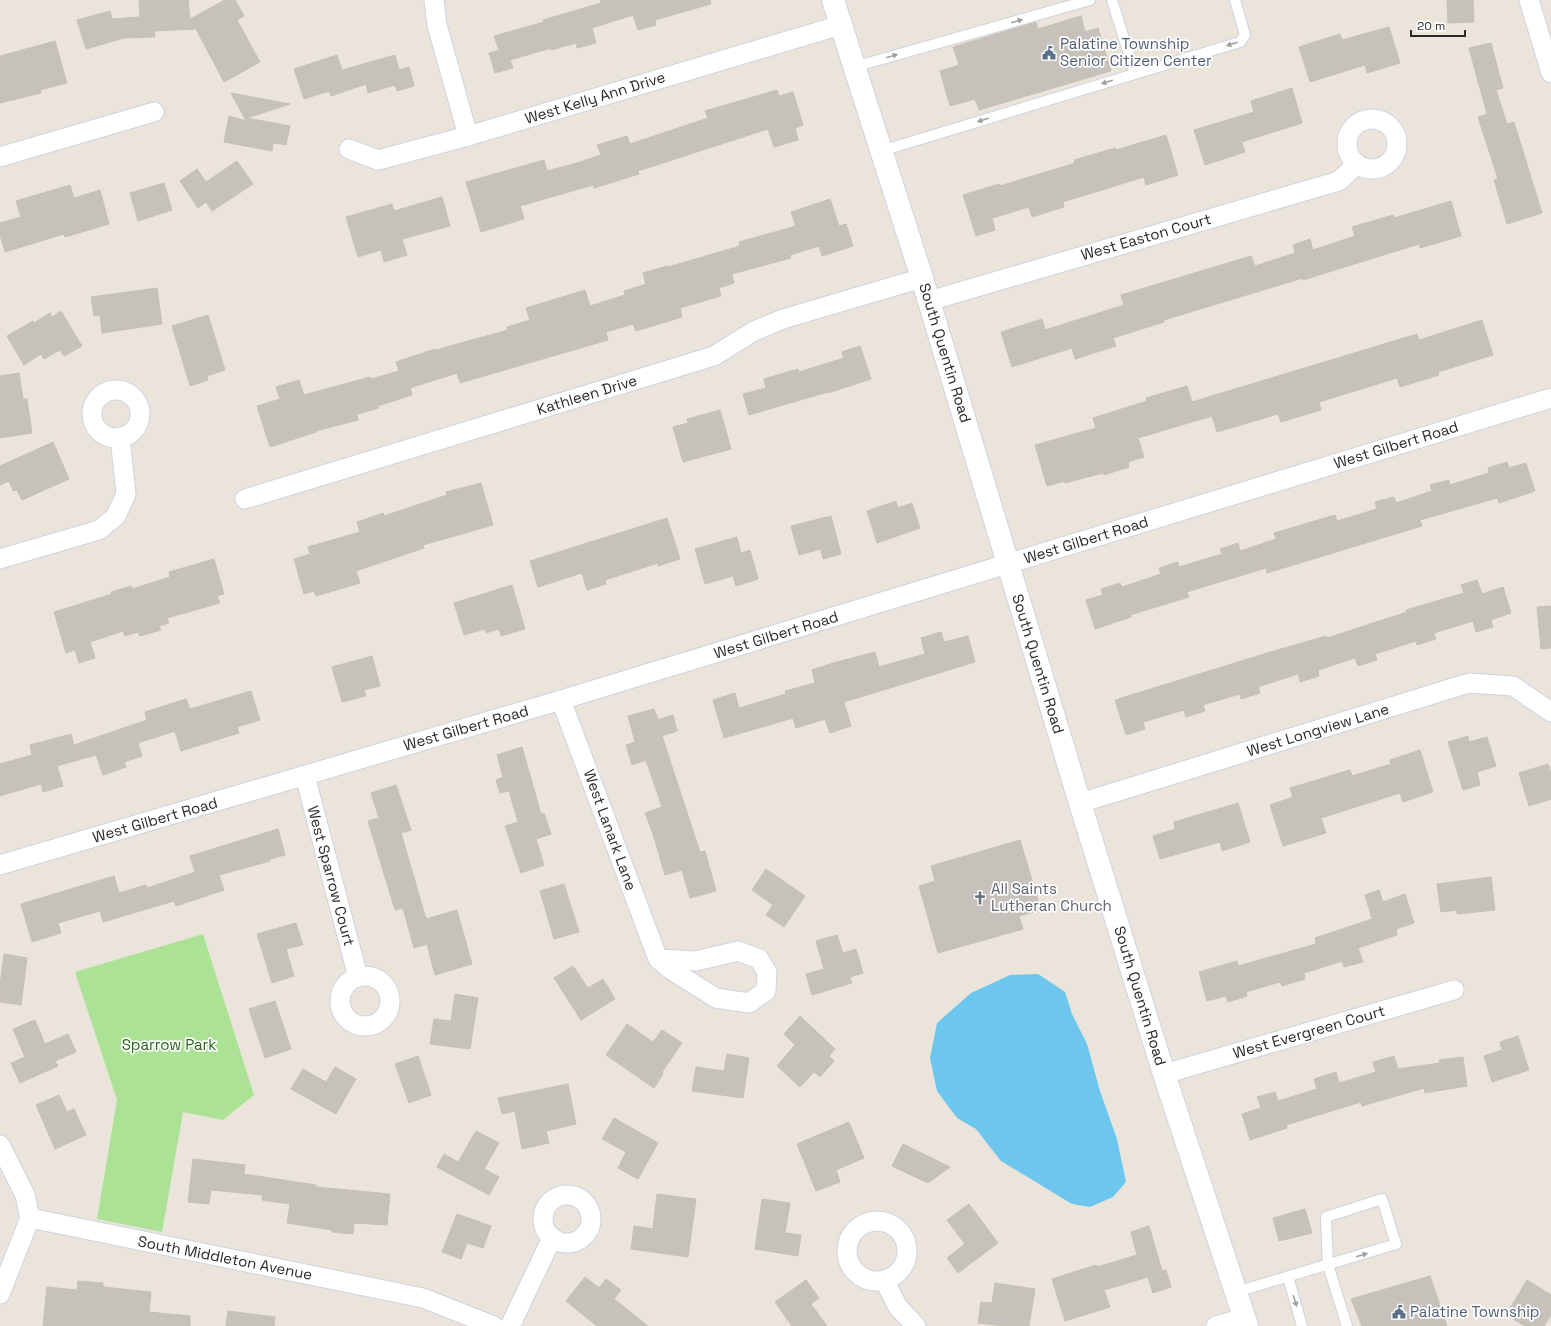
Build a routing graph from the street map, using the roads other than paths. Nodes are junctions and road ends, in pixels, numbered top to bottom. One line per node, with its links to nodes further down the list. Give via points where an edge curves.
1 (434, 0): 12 (street, via 437,25)
2 (833, 0): 7 (main road, South Quentin Road)
3 (1090, 0): 8 (lane, one-way to 3)
4 (1112, 0): 10 (lane)
5 (1235, 0): 10 (lane, one-way to 10, via 1245,35 1240,42)
6 (1529, 0): 9 (street)
7 (841, 25): 8 (main road, South Quentin Road); 12 (street, West Kelly Ann Drive)
8 (854, 67): 14 (main road, South Quentin Road)
9 (1551, 73)
10 (1135, 74): 14 (lane, one-way to 14)
11 (154, 112): 15 (street)
12 (468, 136): 13 (street, West Kelly Ann Drive, via 378,160)
13 (349, 149)
14 (881, 151): 17 (main road, South Quentin Road)
15 (0, 157)
16 (1357, 164): 18 (street, West Easton Court, via 1339,181)
17 (922, 278): 18 (main road, South Quentin Road); 21 (street, Kathleen Drive, via 783,319 754,331 714,356)
18 (929, 301): 23 (main road, South Quentin Road)
19 (1551, 398): 23 (street, West Gilbert Road)
20 (120, 437): 22 (street, via 126,494 116,516 99,530)
21 (246, 499)
22 (0, 560)
23 (1008, 564): 24 (street, West Gilbert Road); 27 (main road, South Quentin Road)
24 (562, 700): 26 (street, West Gilbert Road); 29 (street, West Lanark Lane)
25 (1551, 712): 27 (street, West Longview Lane, via 1513,686 1469,683)
26 (305, 776): 28 (street, West Gilbert Road); 30 (street, West Sparrow Court)
27 (1080, 803): 32 (main road, South Quentin Road)
28 (0, 865)
29 (658, 959): 29 (street, via 716,998 749,1003 766,991 767,972 759,959 738,951 696,960)
30 (358, 977)
31 (1454, 990): 32 (street, West Evergreen Court)
32 (1164, 1074): 39 (main road, South Quentin Road)
33 (0, 1145): 34 (street, via 25,1195)
34 (30, 1218): 40 (street); 42 (street, South Middleton Avenue, via 423,1298)
35 (552, 1238): 43 (street)
36 (1328, 1265): 36 (lane, one-way to 36, via 1396,1244 1382,1199 1326,1217); 37 (lane); 47 (lane)
37 (1288, 1277): 39 (lane); 46 (lane, one-way to 46)
38 (884, 1280): 44 (street, via 898,1307)
39 (1236, 1292): 41 (main road, South Quentin Road)
40 (0, 1294)
41 (1246, 1322): 45 (street)
42 (494, 1326)
43 (510, 1326)
44 (916, 1326)
45 (1216, 1326)
46 (1302, 1326)
47 (1347, 1326)

